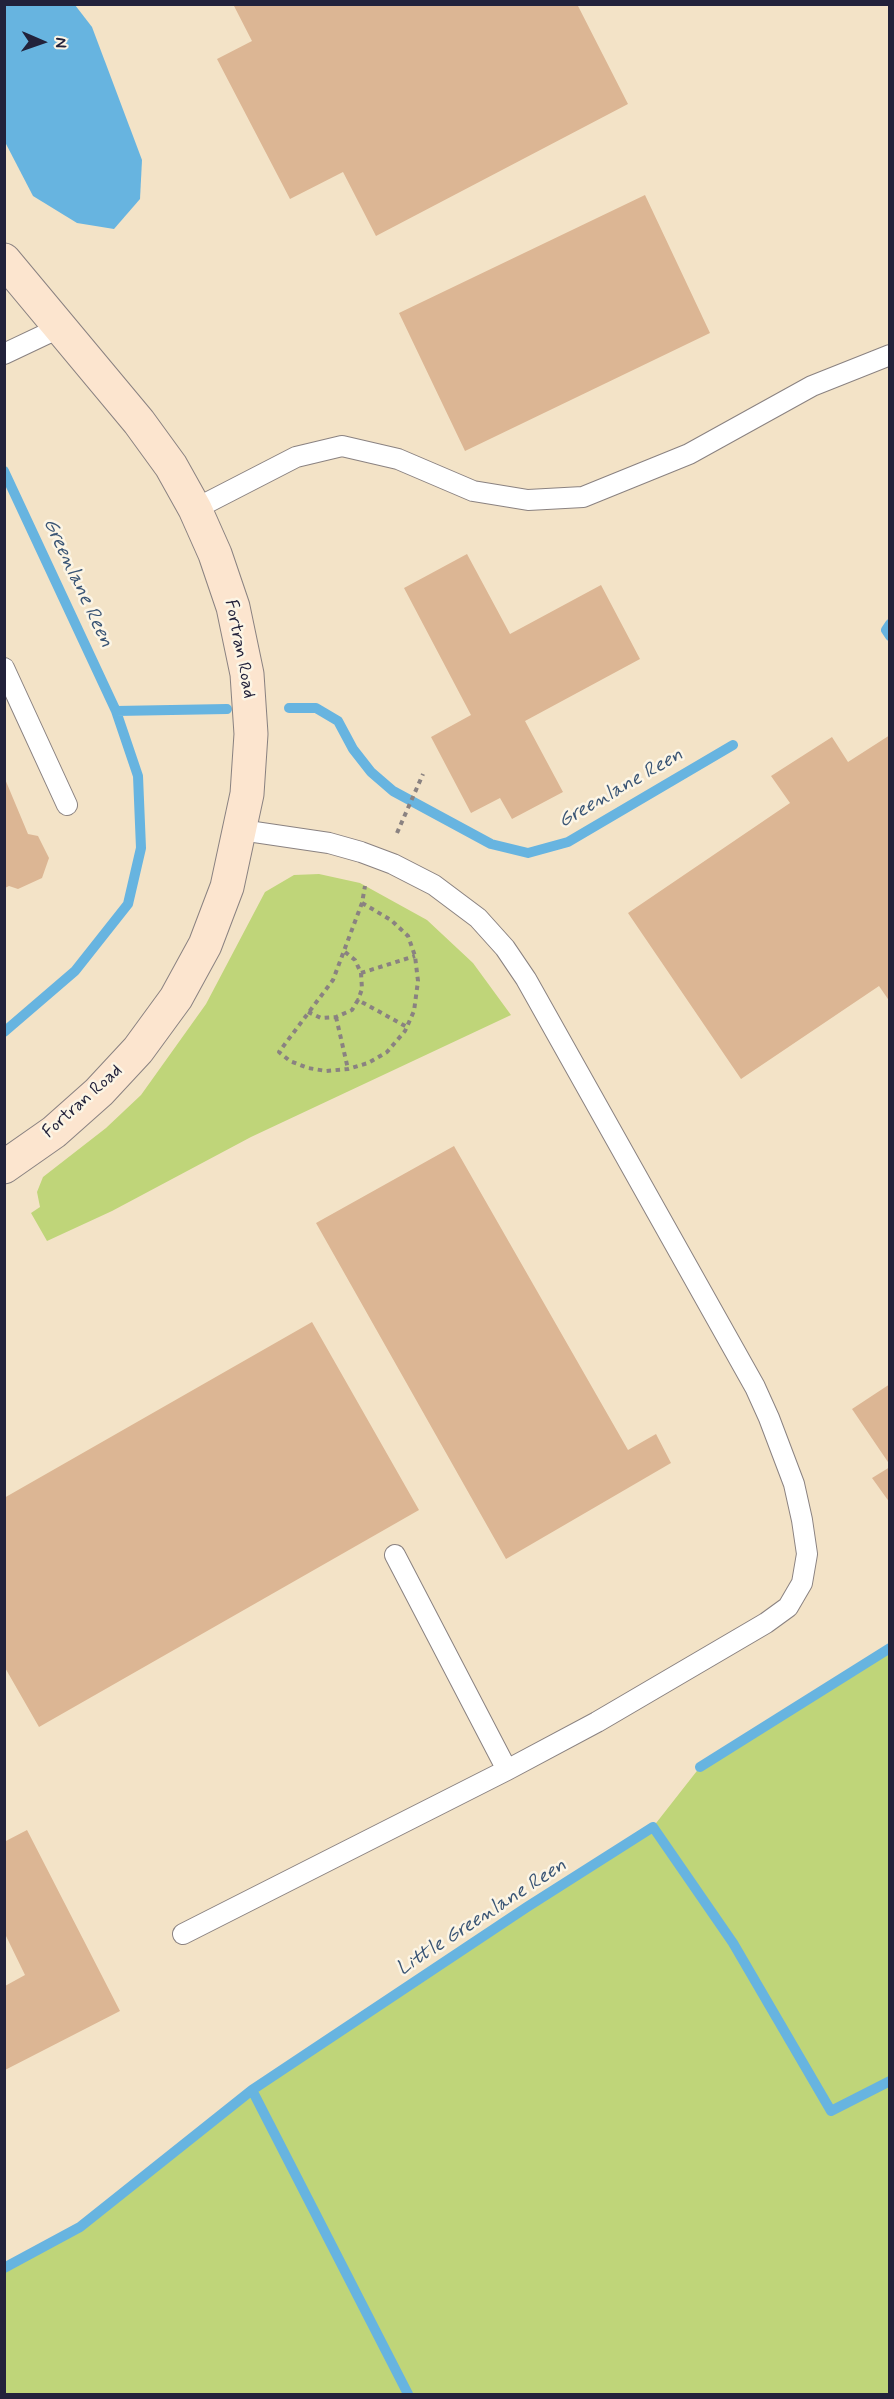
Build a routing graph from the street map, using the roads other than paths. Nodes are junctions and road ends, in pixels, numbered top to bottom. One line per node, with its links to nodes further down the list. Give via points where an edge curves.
1 (4, 260): 2 (street, Fortran Road)
2 (61, 327): 3 (lane); 5 (street, Fortran Road, via 145,430)
3 (4, 354)
4 (890, 355): 5 (lane, via 812,386 689,454 583,497 528,500 473,490 398,459 342,446 296,457)
5 (195, 509): 8 (street, Fortran Road, via 233,607 247,674 251,734)
6 (4, 668): 7 (lane)
7 (68, 805)
8 (241, 830): 9 (street, Fortran Road, via 227,887 209,936 176,998 138,1050 99,1092 54,1132); 11 (lane, via 329,843 393,864 434,885 478,918 505,948 735,1352 769,1418 794,1484 807,1554 802,1583 788,1607 597,1722)
9 (4, 1167)
10 (395, 1555): 11 (lane)
11 (507, 1770): 12 (lane)
12 (183, 1934)

